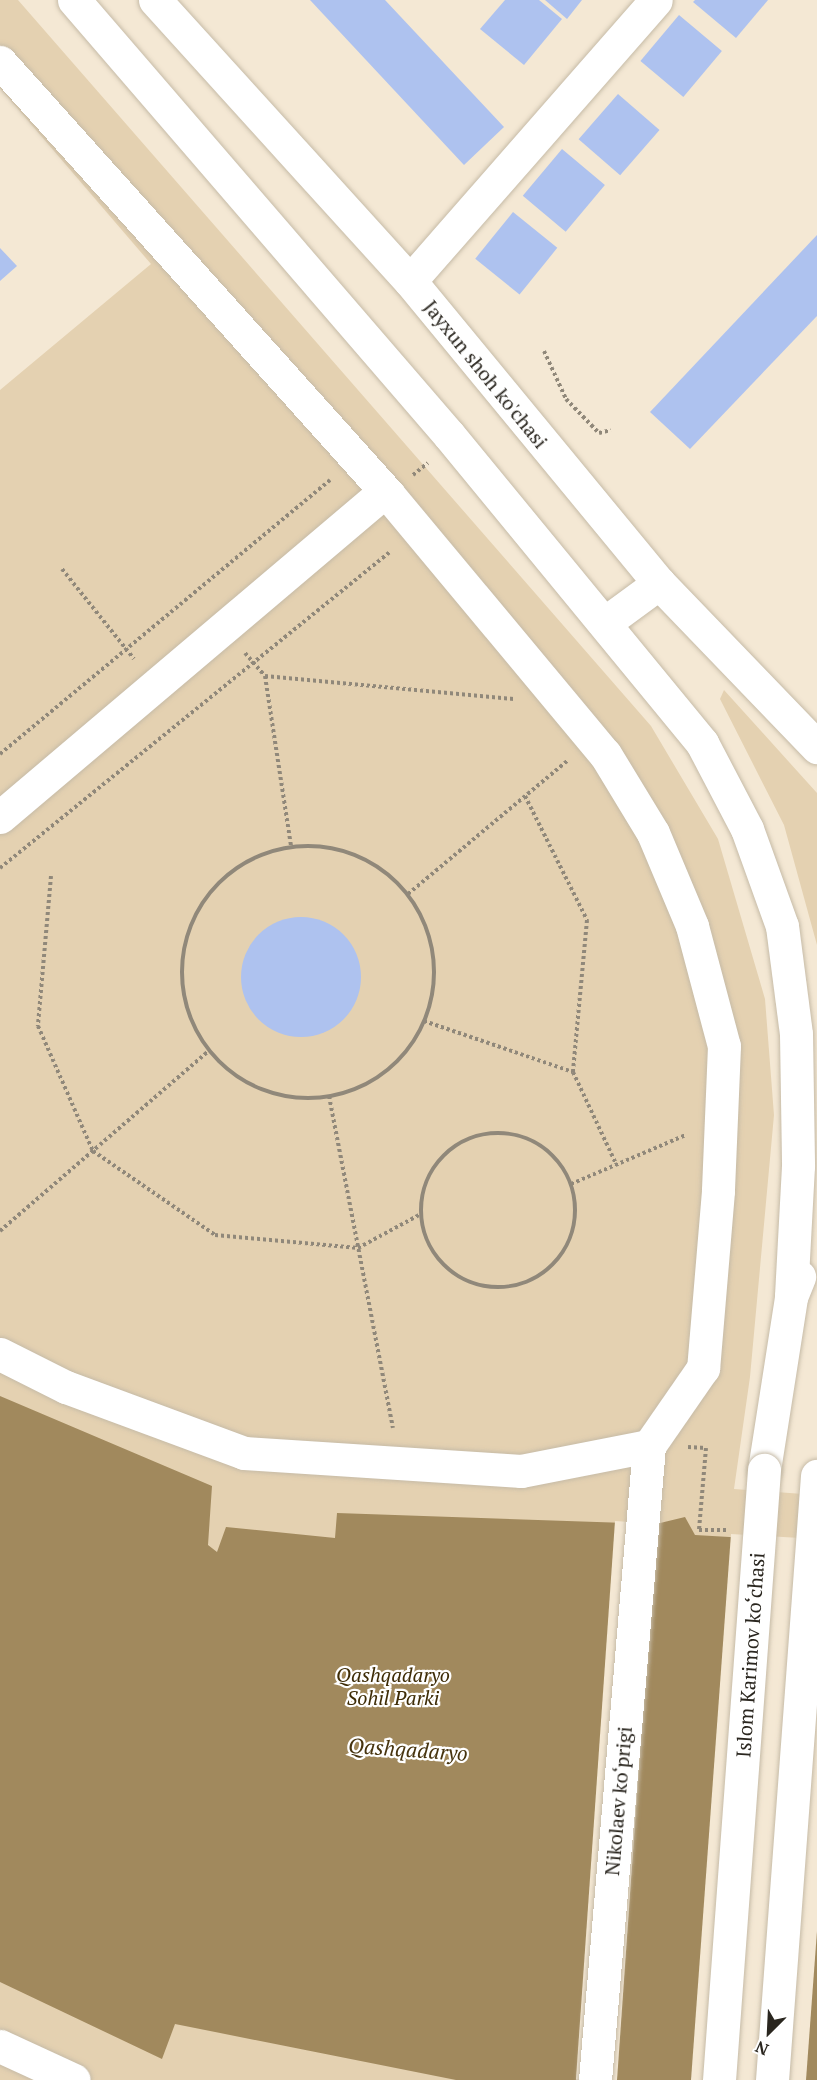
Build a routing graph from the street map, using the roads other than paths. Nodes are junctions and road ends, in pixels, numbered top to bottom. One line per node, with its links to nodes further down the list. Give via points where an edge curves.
1 (74, 0): 8 (main road)
2 (155, 0): 5 (main road, Jayxun shoh ko'chasi)
3 (656, 0): 5 (main road)
4 (0, 62): 6 (main road)
5 (410, 281): 7 (main road, Jayxun shoh ko'chasi)
6 (385, 491): 10 (main road); 14 (main road, via 593,740 653,833 692,926 724,1046 703,1368)
7 (658, 583): 8 (main road); 9 (main road, Jayxun shoh ko'chasi)
8 (606, 622): 12 (main road, via 702,743 747,829 782,926 796,1046 798,1166)
9 (817, 747)
10 (0, 817)
11 (817, 1237): 12 (main road, Islom Karimov ko‘chasi)
12 (791, 1297): 19 (main road, Islom Karimov ko‘chasi, bridge, via 764,1470)
13 (0, 1354): 14 (main road, via 66,1387 244,1453 521,1471)
14 (649, 1446): 18 (main road, Nikolaev ko‘prigi)
15 (817, 1476): 20 (main road, bridge)
16 (0, 2046): 17 (main road)
17 (74, 2080)
18 (595, 2080)
19 (719, 2080)
20 (772, 2080)

